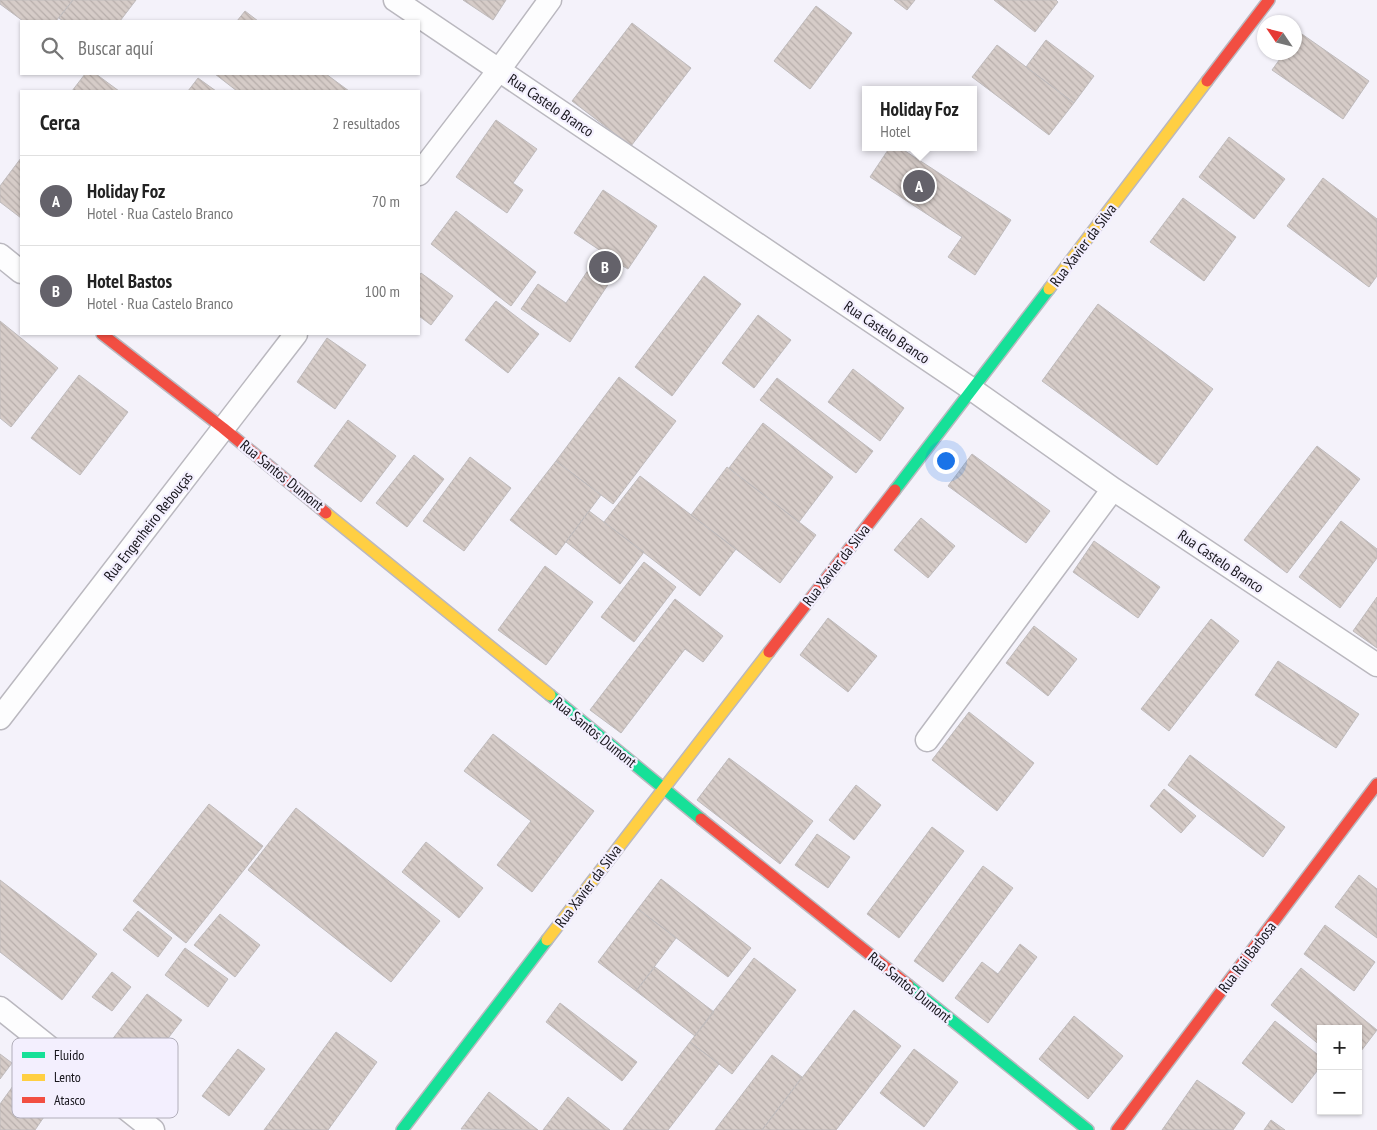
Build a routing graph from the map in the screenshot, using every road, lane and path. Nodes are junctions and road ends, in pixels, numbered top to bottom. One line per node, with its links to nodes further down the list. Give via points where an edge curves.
1 (395, 0): 4 (street, Rua Castelo Branco)
2 (550, 0): 4 (street)
3 (1269, 0): 10 (street, Rua Xavier da Silva)
4 (499, 70): 5 (street); 10 (street, Rua Castelo Branco)
5 (420, 173)
6 (0, 255): 7 (street)
7 (20, 271)
8 (103, 335): 11 (street, Rua Santos Dumont)
9 (295, 335): 11 (street, Rua Engenheiro Rebouças)
10 (972, 390): 12 (street, Rua Castelo Branco); 17 (street, Rua Xavier da Silva)
11 (223, 428): 14 (street, Rua Engenheiro Rebouças); 17 (street, Rua Santos Dumont)
12 (1113, 489): 13 (street, Rua Castelo Branco); 15 (street)
13 (1377, 665)
14 (0, 718)
15 (927, 740)
16 (1377, 784): 24 (street, Rua Rui Barbosa)
17 (663, 788): 22 (street, Rua Xavier da Silva); 23 (street, Rua Santos Dumont)
18 (0, 1008): 19 (street)
19 (38, 1038)
20 (138, 1118): 21 (street)
21 (153, 1130)
22 (402, 1130)
23 (1088, 1130)
24 (1117, 1130)

